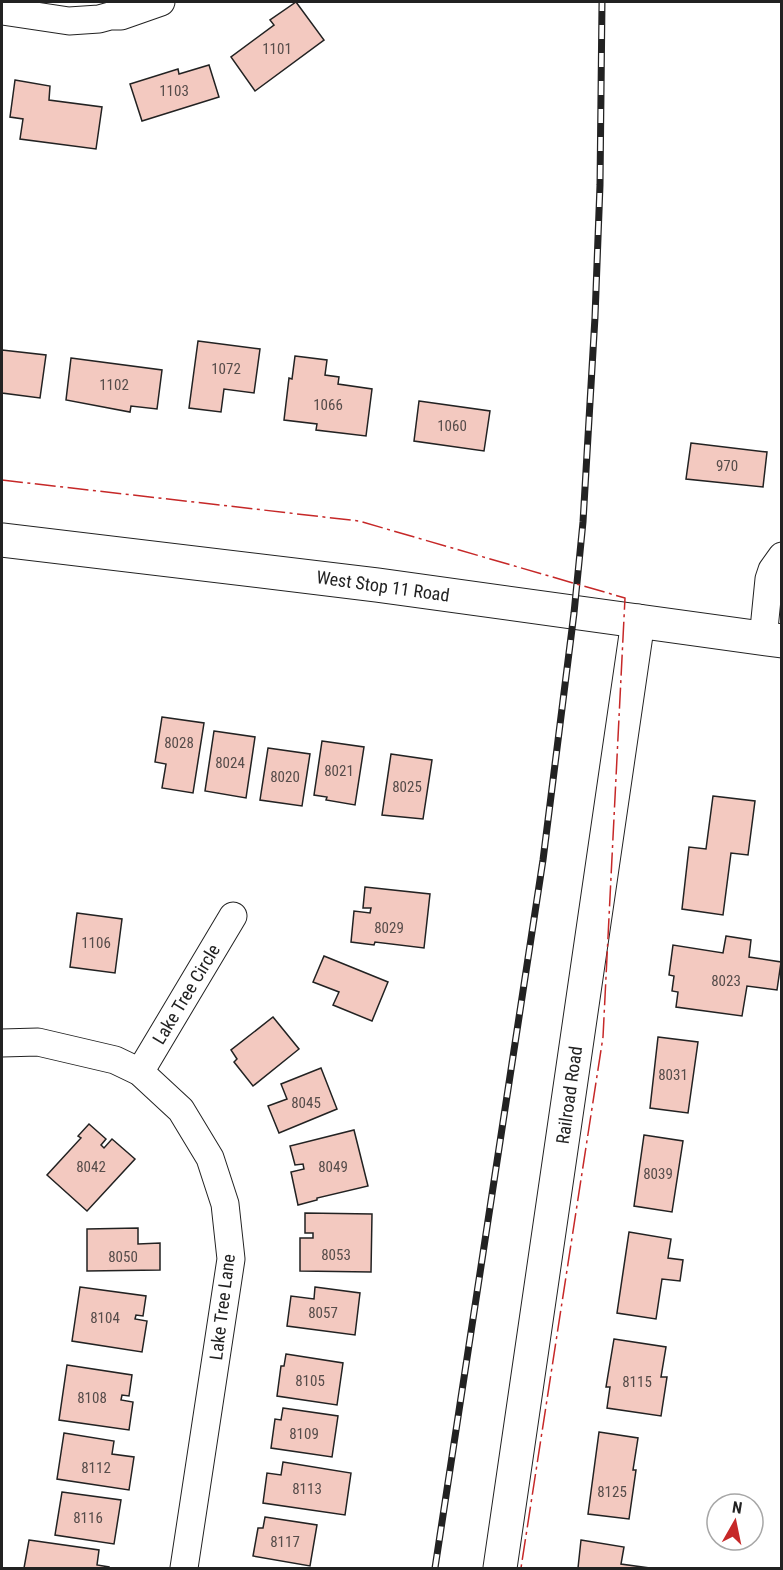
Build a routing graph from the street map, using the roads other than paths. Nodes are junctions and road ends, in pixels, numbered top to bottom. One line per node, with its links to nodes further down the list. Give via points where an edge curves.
1 (161, 2): 2 (street, via 121,16 69,21)
2 (2, 11)
3 (2, 540): 5 (street, West Stop 11 Road)
4 (782, 556): 6 (street, West Stop 11 Road, via 769,579)
5 (638, 621): 6 (street, West Stop 11 Road); 11 (street, Railroad Road)
6 (772, 640)
7 (233, 916): 9 (street, Lake Tree Circle)
8 (2, 1043): 9 (street, Lake Tree Lane, via 38,1042 115,1060)
9 (140, 1072): 10 (street, Lake Tree Lane, via 181,1110 210,1158 225,1204 231,1259)
10 (184, 1569)
11 (500, 1569)

